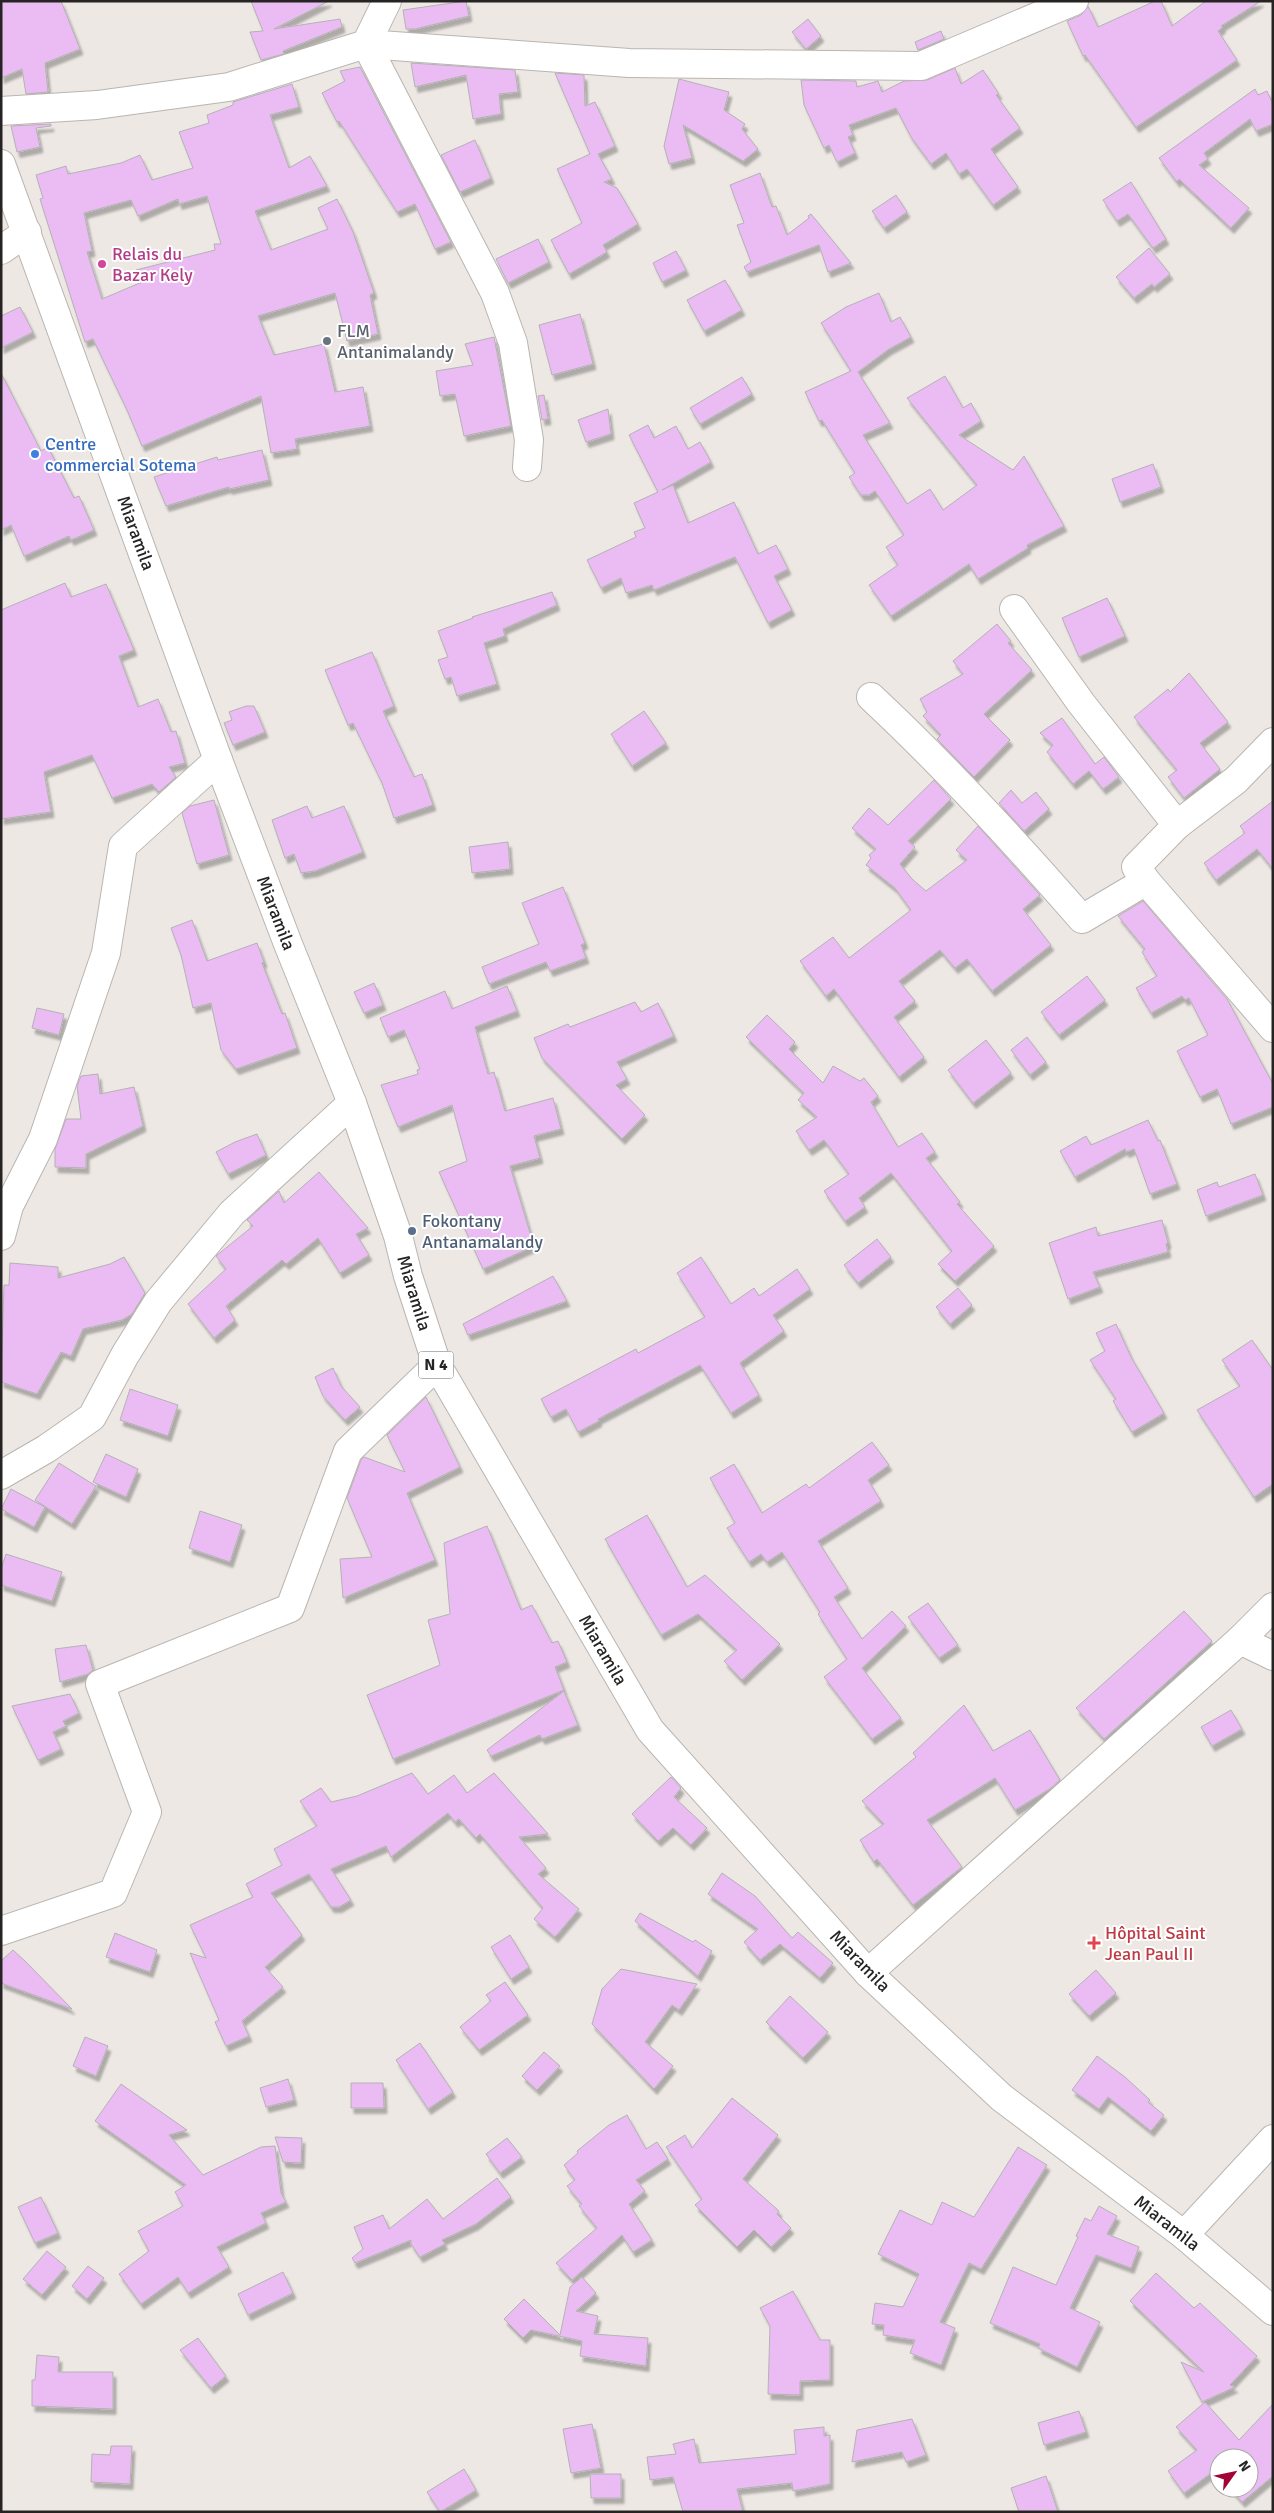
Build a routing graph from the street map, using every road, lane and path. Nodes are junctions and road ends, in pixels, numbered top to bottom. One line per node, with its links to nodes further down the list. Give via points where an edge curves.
1 (387, 1): 3 (street)
2 (1074, 1): 3 (street, via 921,66 629,63)
3 (366, 44): 4 (street, via 229,87 97,105); 8 (street, via 495,293 512,343 529,440)
4 (1, 111)
5 (1, 164): 6 (street, Miaramila / N 4)
6 (27, 232): 7 (street); 12 (street, Miaramila / N 4)
7 (1, 250)
8 (527, 467)
9 (1014, 609): 13 (street, via 1081,703)
10 (871, 697): 14 (street, via 957,780 1082,919)
11 (1273, 742): 13 (street, via 1236,780)
12 (218, 760): 16 (street, Miaramila / N 4); 17 (street, via 123,846 106,953 43,1139 9,1206)
13 (1177, 826): 14 (street, via 1136,867)
14 (1146, 881): 15 (street)
15 (1273, 1028)
16 (352, 1103): 18 (street, Miaramila / N 4, via 398,1236); 19 (street, via 232,1213 158,1302 92,1417)
17 (1, 1236)
18 (437, 1366): 23 (street, via 348,1451 290,1608 100,1684 147,1812 113,1892); 24 (street, Miaramila / N 4, via 650,1730)
19 (1, 1475)
20 (1273, 1607): 21 (street)
21 (1240, 1640): 22 (street); 24 (street)
22 (1273, 1656)
23 (1, 1931)
24 (868, 1972): 26 (street, Miaramila / N 4, via 1002,2098)
25 (1273, 2139): 26 (street)
26 (1184, 2235): 27 (street, Miaramila / N 4)
27 (1273, 2311)

